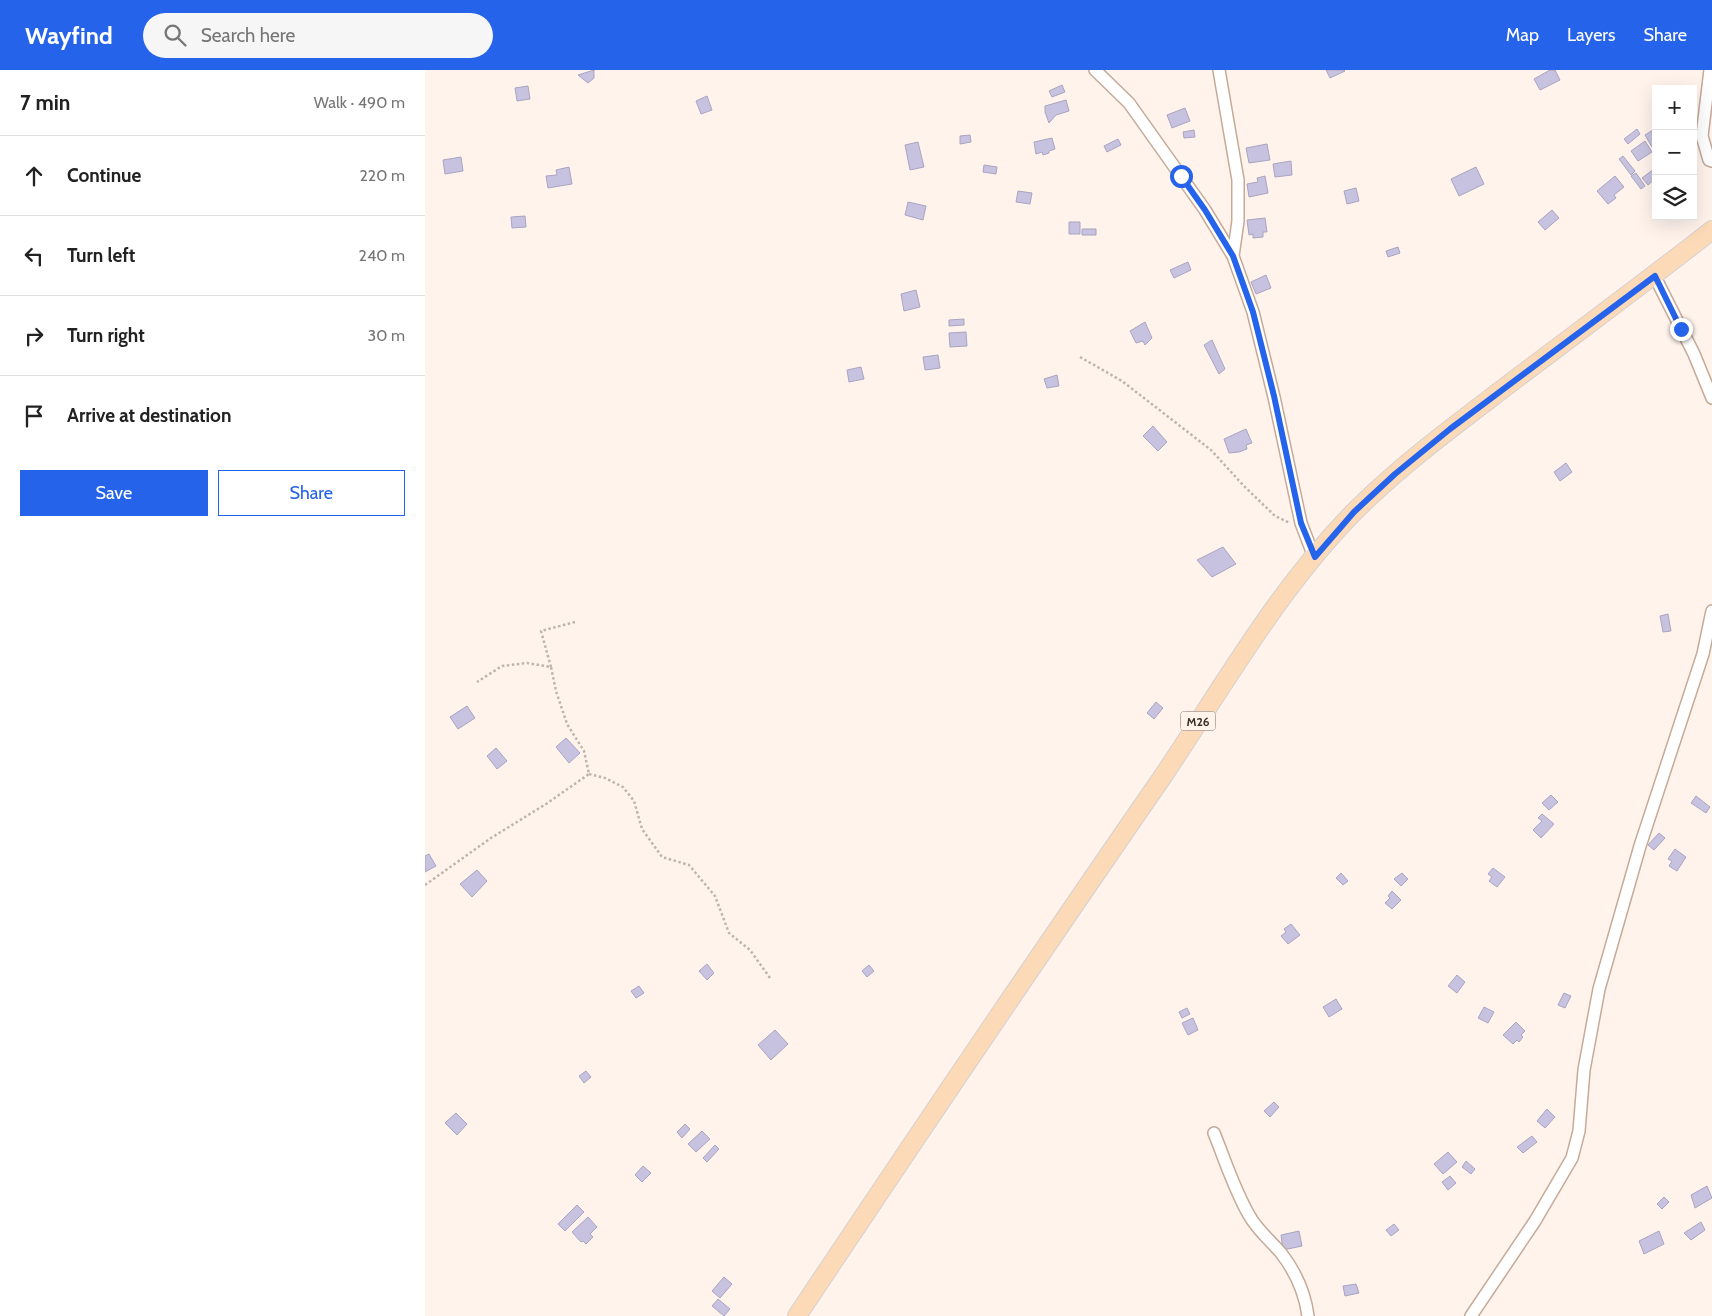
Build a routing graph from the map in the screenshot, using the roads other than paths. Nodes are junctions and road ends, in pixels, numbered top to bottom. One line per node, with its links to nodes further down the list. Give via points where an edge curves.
1 (1095, 70): 6 (street, via 1129,103 1205,210)
2 (1219, 70): 6 (street, via 1238,180 1238,221)
3 (1711, 70): 4 (street, via 1702,136)
4 (1712, 161)
5 (1712, 230): 7 (main road, M26)
6 (1233, 256): 11 (street, via 1253,312 1303,529)
7 (1655, 276): 8 (street); 11 (main road, M26, via 1458,423 1402,469 1354,512)
8 (1694, 354): 9 (street); 10 (street)
9 (1712, 376)
10 (1712, 398)
11 (1315, 557): 14 (main road, M26, via 1273,608)
12 (1712, 611): 16 (street, via 1703,654 1640,846 1599,989 1584,1070 1579,1131 1572,1158 1535,1221)
13 (1214, 1133): 15 (street, via 1248,1214 1293,1269)
14 (797, 1316)
15 (1308, 1316)
16 (1471, 1316)

